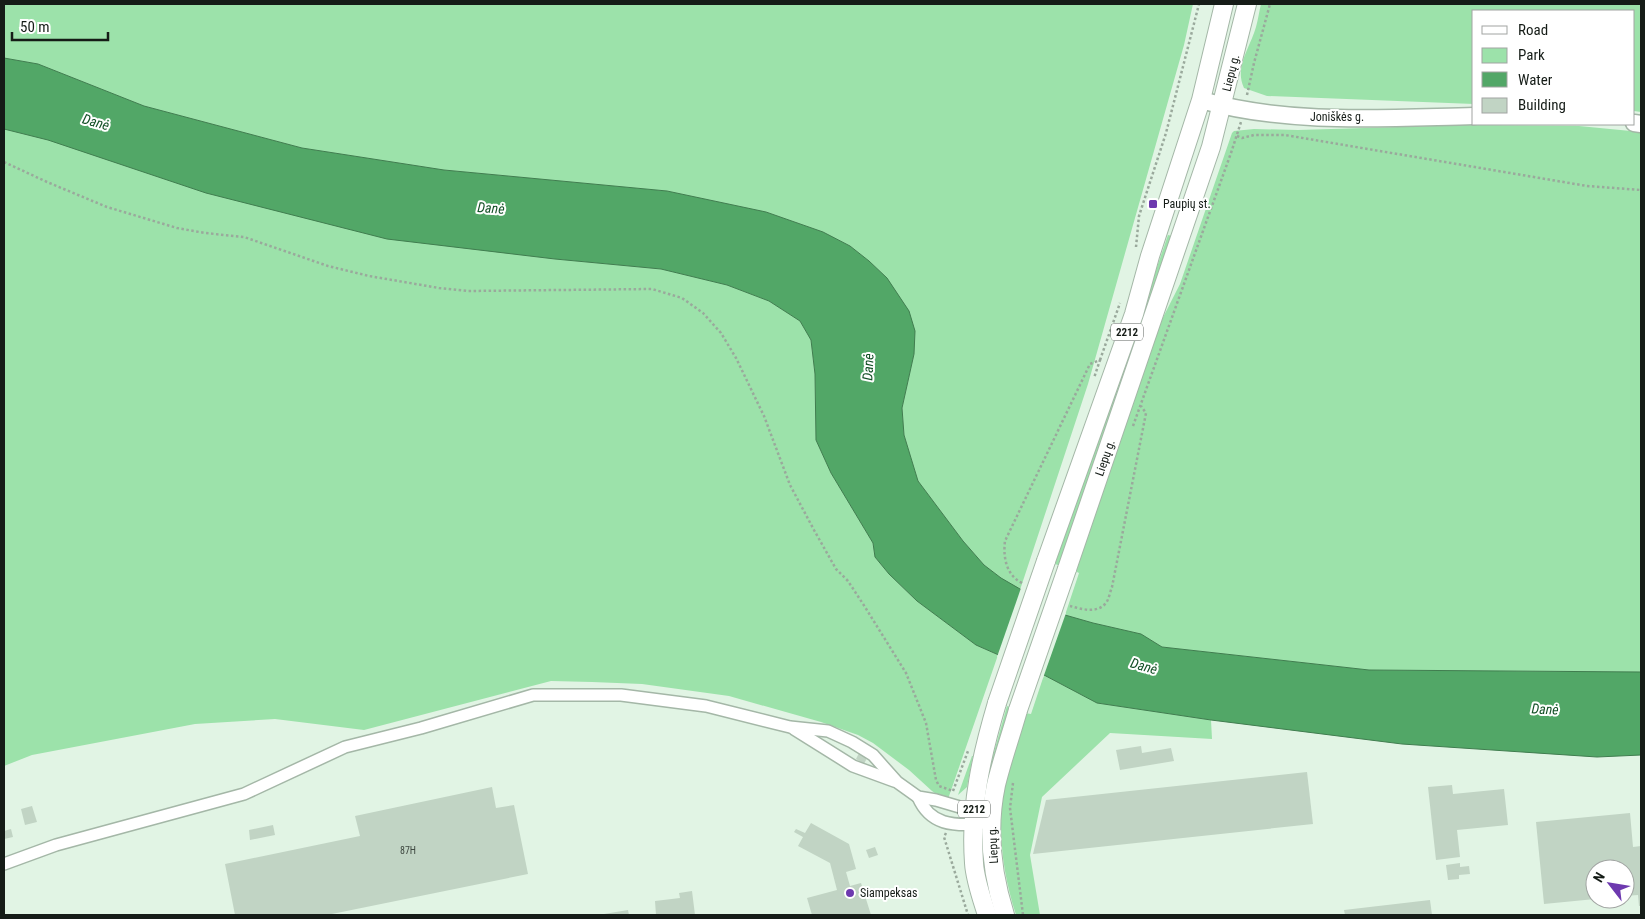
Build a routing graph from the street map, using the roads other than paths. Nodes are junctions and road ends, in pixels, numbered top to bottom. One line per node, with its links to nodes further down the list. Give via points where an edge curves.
1 (1224, 4): 3 (main road, Liepų g. / 2212)
2 (1247, 4): 4 (main road, Liepų g. / 2212)
3 (1201, 100): 4 (main road, Joniškės g.); 9 (main road, Liepų g. / 2212, bridge, via 1152,247 1134,314 997,703 981,764)
4 (1222, 106): 5 (main road, Joniškės g., via 1308,117); 10 (main road, Liepų g. / 2212, bridge, via 1195,196 1018,710 996,785)
5 (1472, 116)
6 (790, 727): 7 (street, via 853,766); 7 (street, via 828,731 852,742 873,755); 11 (street, via 687,703 621,696 533,695 345,747 244,794 56,845)
7 (897, 782): 8 (street)
8 (918, 798): 9 (street, via 951,805); 9 (street, via 928,813 948,824)
9 (974, 818): 10 (street); 12 (main road, Liepų g. / 2212, via 974,864)
10 (992, 820): 13 (main road, Liepų g. / 2212, via 993,863)
11 (4, 864)
12 (987, 915)
13 (1005, 915)

